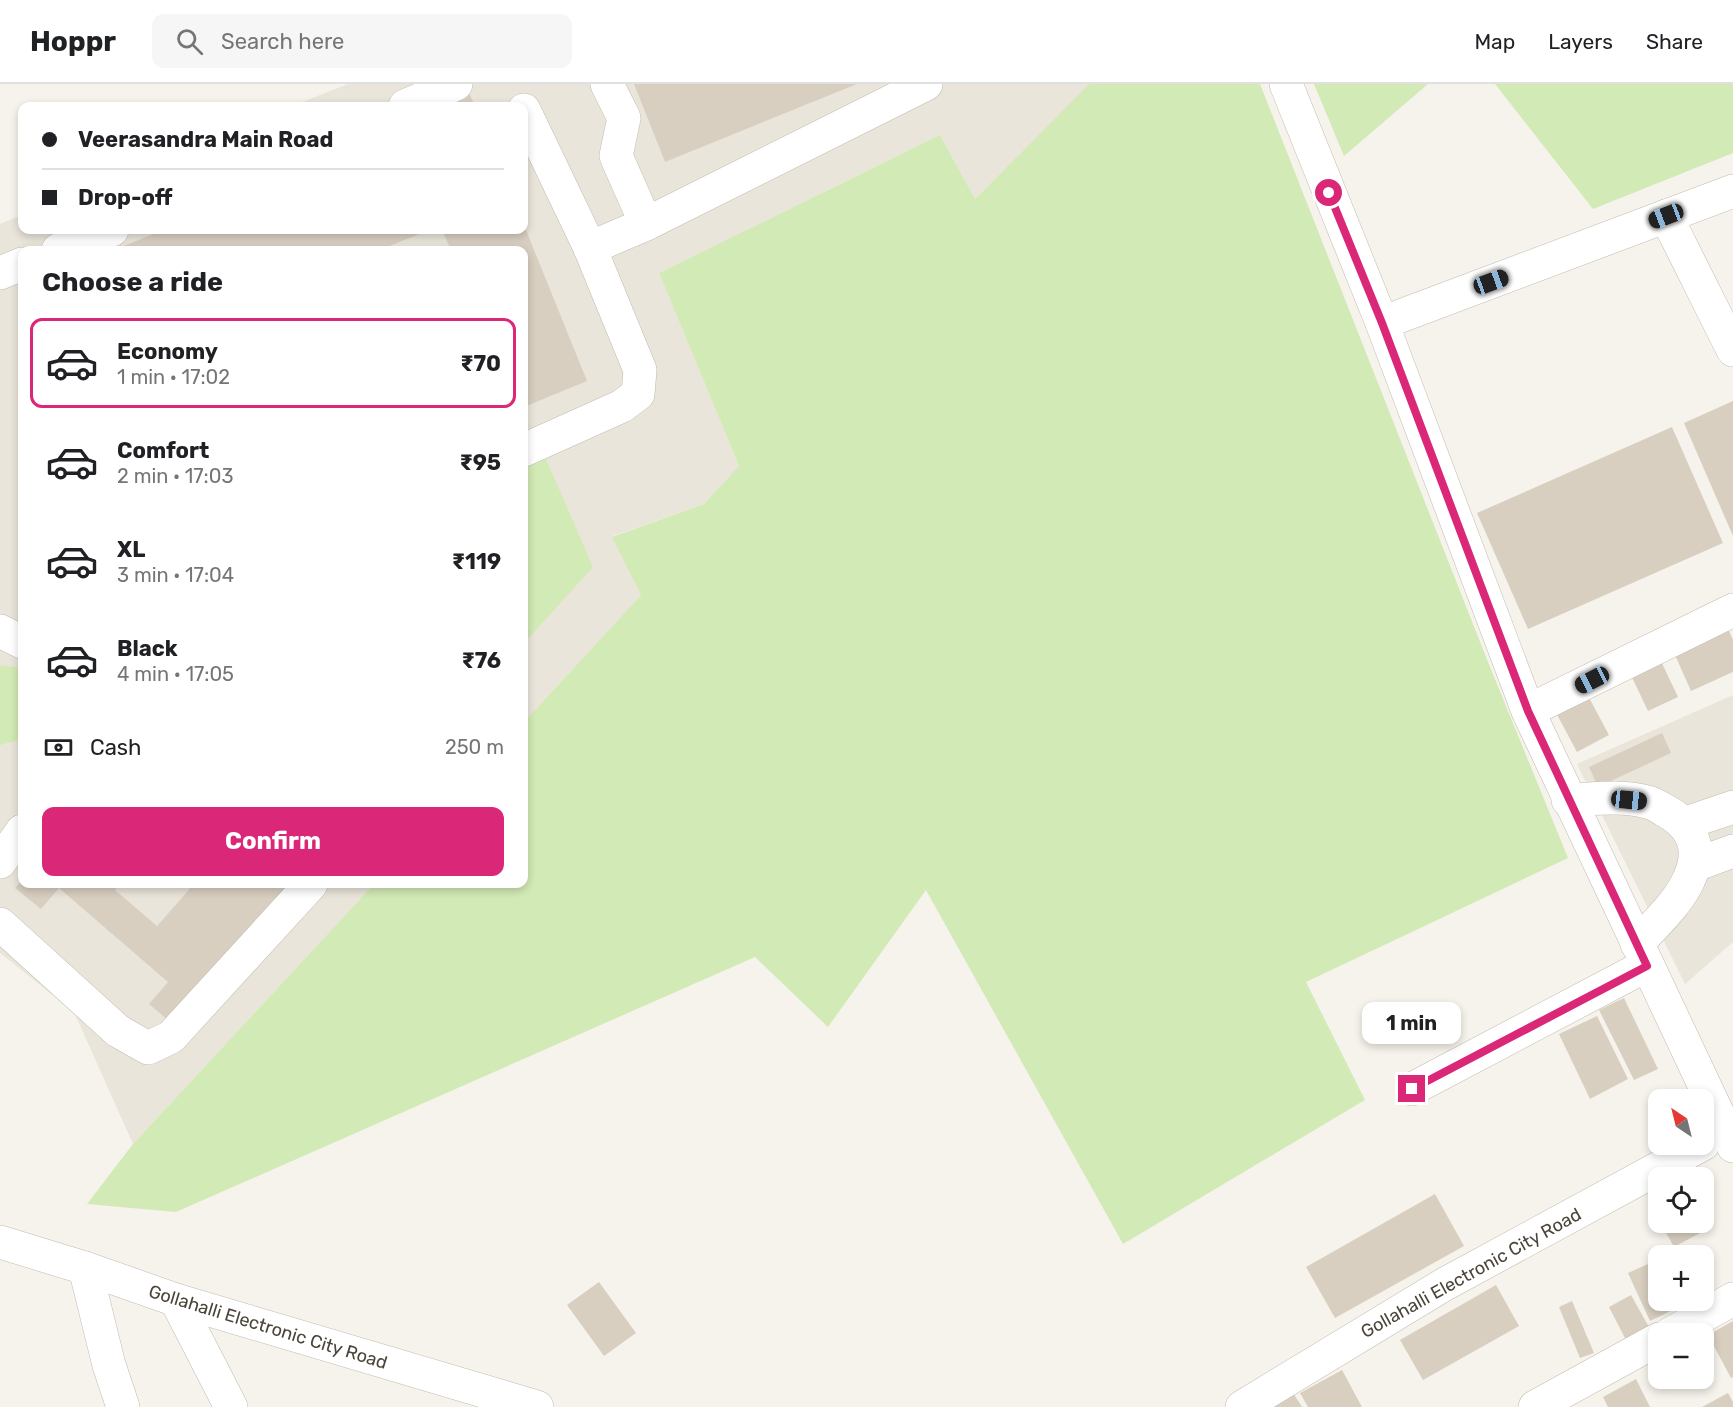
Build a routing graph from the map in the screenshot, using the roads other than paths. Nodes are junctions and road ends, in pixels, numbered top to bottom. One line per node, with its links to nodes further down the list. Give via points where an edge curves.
1 (456, 84): 6 (street)
2 (511, 84): 7 (street)
3 (607, 84): 11 (street, via 624,118 616,156)
4 (926, 84): 11 (street)
5 (1286, 84): 17 (street)
6 (414, 102)
7 (520, 102)
8 (528, 118): 14 (street)
9 (1733, 191): 10 (street)
10 (1666, 216): 17 (street); 18 (street)
11 (646, 224): 14 (street)
12 (101, 234): 13 (street)
13 (69, 246)
14 (590, 248): 19 (street, via 640,370 638,394 622,406)
15 (18, 266): 16 (street)
16 (0, 273)
17 (1382, 323): 23 (street)
18 (1733, 350)
19 (528, 448)
20 (1733, 610): 23 (street)
21 (0, 631): 22 (street)
22 (18, 640)
23 (1528, 711): 24 (street)
24 (1568, 800): 26 (street, via 1610,798 1648,802); 33 (street)
25 (1733, 807): 26 (street)
26 (1683, 824): 30 (street, via 1696,849)
27 (18, 837): 29 (street)
28 (1733, 851): 30 (street)
29 (0, 862)
30 (1695, 864): 33 (street)
31 (307, 888): 32 (street, via 171,1037 148,1048 118,1031)
32 (0, 924)
33 (1642, 955): 34 (street); 35 (street)
34 (1412, 1089)
35 (1717, 1141): 45 (street, Gollahalli Electronic City Road, via 1445,1284)
36 (0, 1242): 37 (street, Gollahalli Electronic City Road)
37 (85, 1268): 39 (street, Gollahalli Electronic City Road); 42 (street)
38 (1733, 1299): 40 (street)
39 (176, 1300): 43 (street); 44 (street, Gollahalli Electronic City Road)
40 (1690, 1323)
41 (1648, 1345): 46 (street)
42 (123, 1407)
43 (231, 1407)
44 (537, 1407)
45 (1242, 1407)
46 (1534, 1407)

